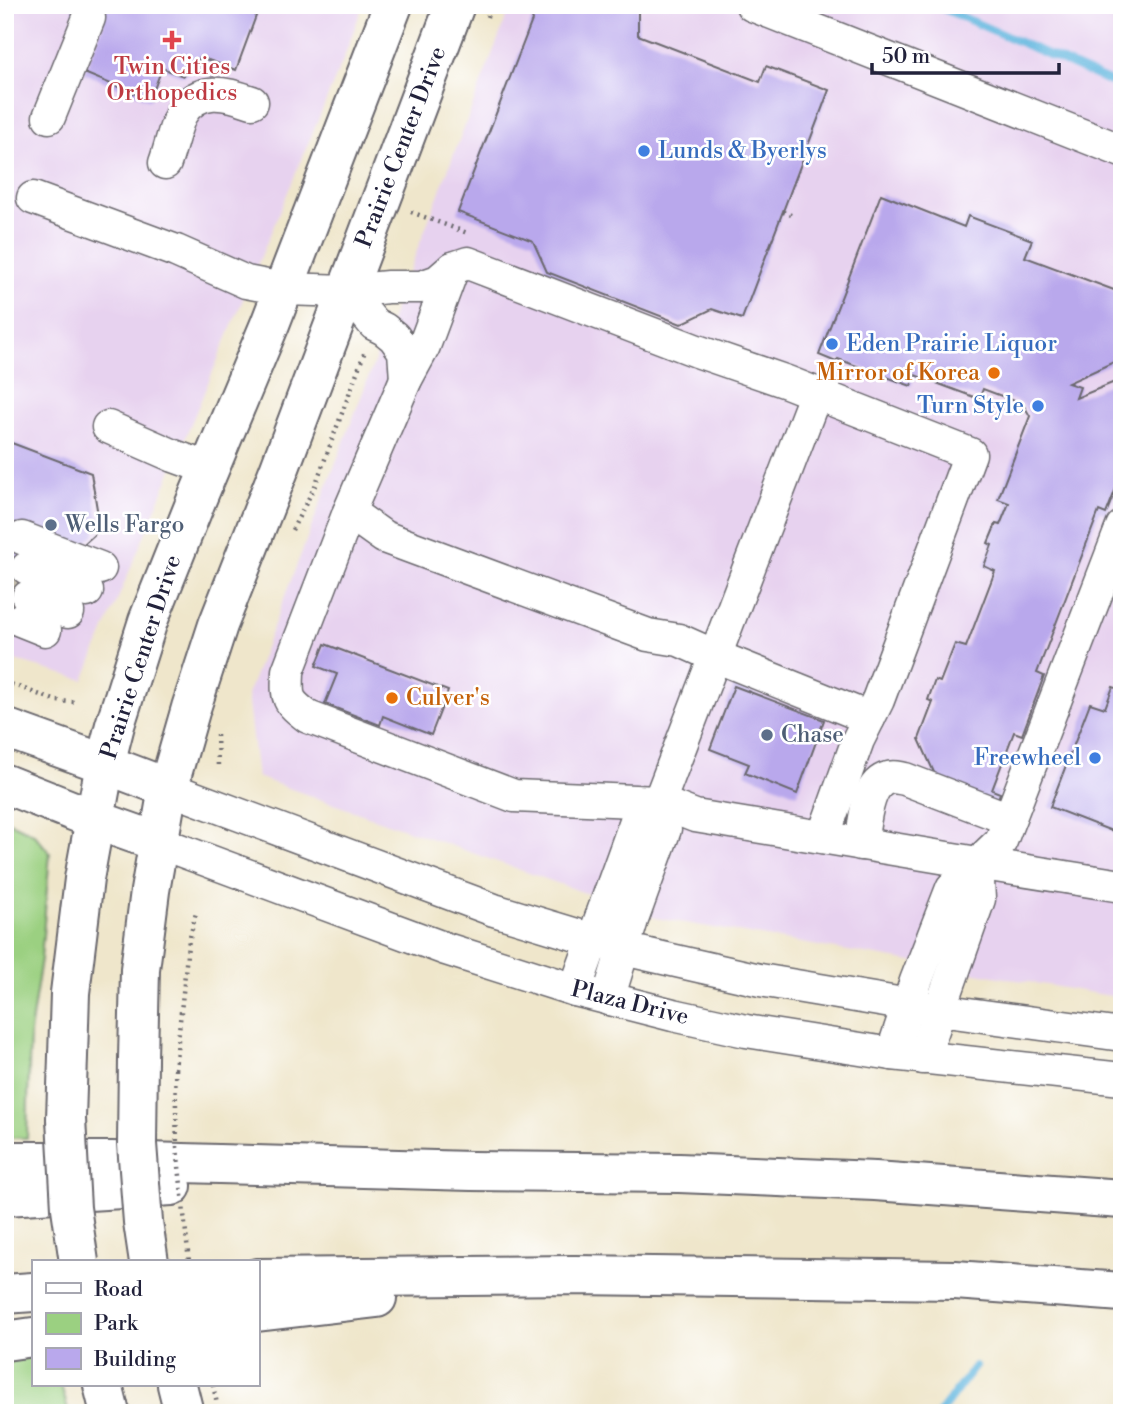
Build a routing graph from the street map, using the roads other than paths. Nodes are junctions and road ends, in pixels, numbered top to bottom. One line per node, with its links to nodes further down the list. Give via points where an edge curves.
1 (393, 5): 11 (main road, Prairie Center Drive)
2 (455, 5): 12 (main road, Prairie Center Drive)
3 (752, 5): 7 (street)
4 (89, 18): 6 (street)
5 (252, 102): 8 (street, via 230,94 193,100 181,114)
6 (49, 117)
7 (1122, 151)
8 (165, 163)
9 (33, 198): 11 (street, via 246,282)
10 (453, 268): 12 (street, via 438,281 421,287); 13 (street, via 424,346); 14 (street, via 468,263)
11 (283, 289): 12 (street); 16 (main road, Prairie Center Drive)
12 (347, 291): 13 (street, via 404,351); 24 (main road, Prairie Center Drive, via 218,625)
13 (406, 379): 17 (street)
14 (816, 393): 19 (street); 20 (street, via 970,454)
15 (108, 427): 16 (street)
16 (210, 469): 22 (main road, Prairie Center Drive, via 148,621)
17 (349, 512): 19 (street, via 384,537); 25 (street, via 288,671 290,704 308,718 514,796)
18 (1122, 527): 26 (street)
19 (715, 656): 20 (street); 25 (street)
20 (869, 718): 28 (street)
21 (5, 728): 22 (main road)
22 (105, 764): 24 (main road); 27 (main road, Prairie Center Drive)
23 (5, 784): 27 (main road)
24 (168, 788): 29 (main road, Prairie Center Drive); 33 (street, via 494,910)
25 (659, 802): 28 (street, via 695,816); 33 (street, via 637,818); 34 (street, via 665,829)
26 (1009, 819): 30 (street, via 905,779 885,778 870,796); 31 (street, via 1001,841)
27 (96, 820): 29 (main road); 46 (main road, Prairie Center Drive, bridge, via 70,993 66,1119)
28 (823, 837): 30 (street)
29 (158, 842): 35 (street, Plaza Drive, via 446,949); 47 (main road, Prairie Center Drive, bridge, via 140,969 137,1144)
30 (862, 844): 31 (street)
31 (977, 863): 32 (street); 37 (street, via 951,888); 38 (street, via 979,899)
32 (1122, 886)
33 (593, 940): 34 (street); 35 (street)
34 (623, 949): 36 (street); 37 (street, via 760,980)
35 (575, 990): 36 (street, Plaza Drive)
36 (608, 999): 40 (street, Plaza Drive, via 746,1031)
37 (909, 1005): 38 (street); 40 (street)
38 (939, 1010): 39 (street); 40 (street)
39 (1122, 1035)
40 (908, 1056): 41 (street, Plaza Drive)
41 (1122, 1079)
42 (5, 1161): 43 (main road)
43 (471, 1171): 44 (main road); 45 (main road, via 849,1180)
44 (5, 1196)
45 (1122, 1199)
46 (79, 1260)
47 (149, 1260)
48 (574, 1275): 49 (main road); 51 (main road, via 955,1280); 53 (main road)
49 (259, 1278)
50 (32, 1292): 52 (main road)
51 (1122, 1292)
52 (5, 1294)
53 (259, 1312)
54 (32, 1337): 55 (main road)
55 (5, 1341)
56 (103, 1386): 59 (main road)
57 (178, 1386): 58 (main road)
58 (200, 1407)
59 (110, 1413)

